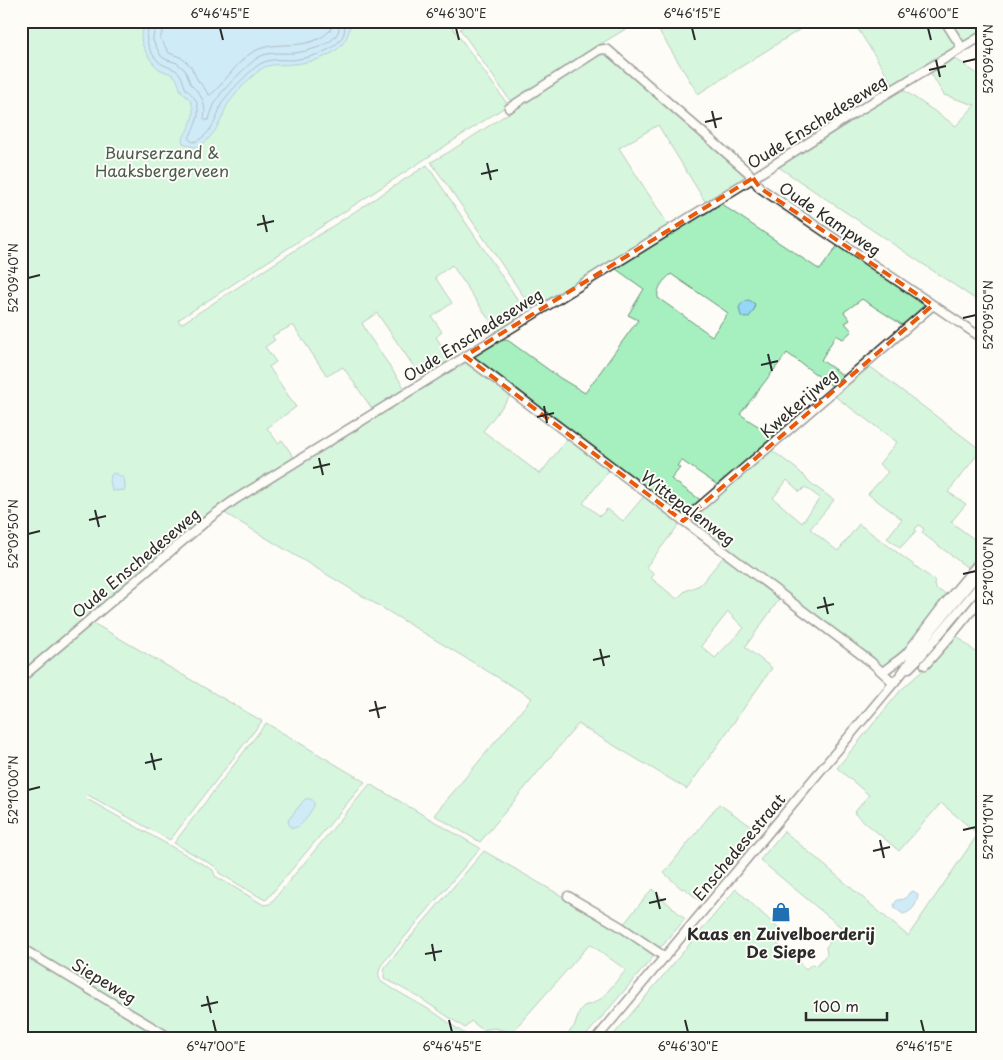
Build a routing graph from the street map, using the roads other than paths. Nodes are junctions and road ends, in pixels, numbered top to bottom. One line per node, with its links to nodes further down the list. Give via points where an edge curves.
1 (945, 21): 3 (street)
2 (982, 36): 3 (street, Oude Enschedeseweg)
3 (962, 48): 5 (street, Oude Enschedeseweg)
4 (510, 108): 5 (street, Oude Kampweg, via 599,50 606,49)
5 (752, 178): 6 (street, Oude Kampweg, via 760,188); 8 (street, Oude Enschedeseweg)
6 (933, 305): 7 (street, Oude Kampweg); 9 (street, Kwekerijweg)
7 (982, 338)
8 (465, 356): 9 (street, Wittepalenweg); 17 (street, Oude Enschedeseweg, via 211,517)
9 (683, 521): 15 (street, Wittepalenweg)
10 (982, 559): 15 (street, via 907,653)
11 (982, 569): 16 (street, Enschedesestraat, via 927,636)
12 (982, 583): 16 (street, Enschedesestraat, via 920,657)
13 (982, 600): 14 (street)
14 (925, 665)
15 (883, 672): 18 (street, Wittepalenweg)
16 (902, 673): 18 (street, Enschedesestraat)
17 (21, 678)
18 (894, 683): 21 (street, Enschedesestraat)
19 (568, 896): 21 (street)
20 (21, 948): 22 (street, Siepeweg)
21 (665, 957): 23 (street, Enschedesestraat)
22 (172, 1039)
23 (596, 1039)

